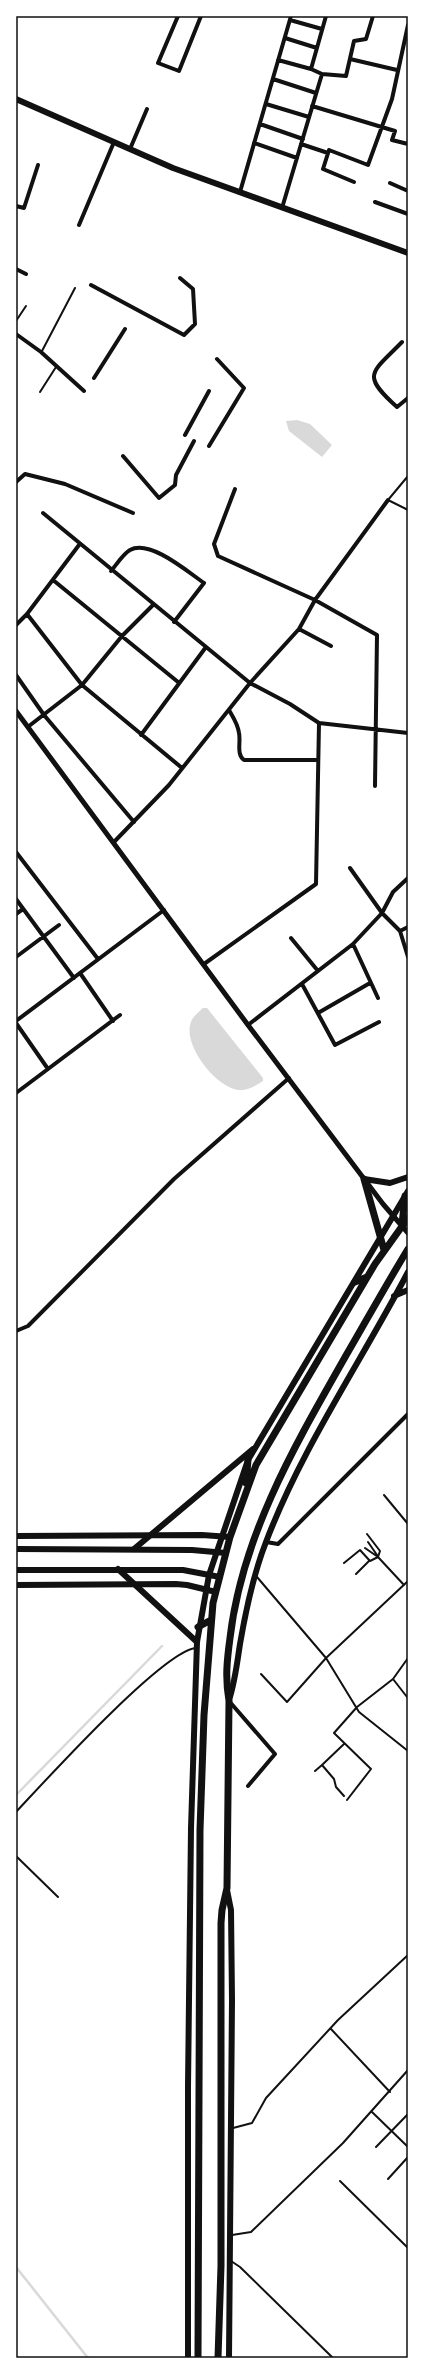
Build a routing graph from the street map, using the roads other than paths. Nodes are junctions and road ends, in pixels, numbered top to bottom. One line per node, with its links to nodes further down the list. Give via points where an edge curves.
1 (178, 16): 2 (street, via 158,63 179,71)
2 (202, 16)
3 (326, 16): 7 (street)
4 (373, 16): 10 (street, via 366,39 354,41)
5 (291, 18): 7 (street); 8 (street)
6 (408, 25): 13 (street)
7 (322, 29): 9 (street)
8 (285, 38): 9 (street); 11 (street)
9 (317, 48): 12 (street)
10 (350, 59): 13 (street); 14 (street, via 346,76)
11 (278, 60): 12 (street); 15 (street)
12 (311, 69): 14 (street)
13 (397, 70): 23 (street, via 392,99)
14 (322, 74): 16 (street)
15 (273, 79): 16 (street); 18 (street)
16 (316, 93): 19 (street)
17 (16, 99): 25 (main road)
18 (266, 104): 21 (street); 22 (street)
19 (312, 106): 21 (street); 23 (street)
20 (147, 109): 29 (street)
21 (309, 117): 24 (street)
22 (260, 124): 24 (street); 26 (street)
23 (383, 126): 28 (street, via 395,131 392,140); 30 (street, via 368,165 329,150)
24 (303, 139): 27 (street)
25 (114, 142): 29 (main road); 41 (street)
26 (254, 143): 31 (street); 36 (street)
27 (301, 144): 30 (street); 31 (street)
28 (408, 144)
29 (130, 149): 36 (main road, via 173,168)
30 (328, 153): 33 (street, via 323,170)
31 (297, 158): 39 (street)
32 (38, 165): 38 (street, via 24,208)
33 (354, 182)
34 (390, 184): 35 (street)
35 (408, 191)
36 (240, 192): 39 (main road)
37 (375, 202): 40 (street)
38 (16, 206)
39 (282, 208): 42 (main road)
40 (408, 214)
41 (79, 225)
42 (408, 253)
43 (16, 269): 44 (street)
44 (26, 274)
45 (180, 278): 46 (street, via 193,289 195,308 195,324 184,335)
46 (91, 285)
47 (75, 288): 53 (lane)
48 (26, 306): 49 (lane)
49 (16, 321)
50 (124, 329): 56 (street)
51 (16, 334): 53 (street)
52 (402, 342): 60 (street, via 375,370 374,379 377,389 397,407)
53 (41, 352): 55 (street)
54 (217, 359): 63 (street, via 244,388)
55 (57, 366): 58 (street); 59 (lane)
56 (94, 378)
57 (209, 390): 61 (street)
58 (84, 391)
59 (40, 392)
60 (408, 398)
61 (185, 435)
62 (194, 441): 64 (street, via 176,475 175,485 159,498)
63 (209, 446)
64 (123, 456)
65 (408, 476): 68 (lane)
66 (16, 482): 71 (street, via 25,474 65,484)
67 (236, 489): 75 (street, via 214,544 218,556)
68 (388, 500): 69 (lane); 75 (street)
69 (408, 510)
70 (43, 513): 72 (street)
71 (133, 513)
72 (79, 545): 73 (street); 74 (street)
73 (111, 571): 76 (street); 78 (street, via 130,550 139,547 156,551 204,583)
74 (53, 580): 77 (street); 81 (street)
75 (315, 600): 80 (street); 93 (street, via 376,635)
76 (153, 605): 78 (street); 81 (street)
77 (27, 614): 79 (street); 87 (street)
78 (174, 622): 83 (street)
79 (16, 625)
80 (299, 629): 82 (street); 86 (street)
81 (122, 636): 85 (street); 87 (street)
82 (331, 646)
83 (206, 647): 85 (street); 86 (street)
84 (16, 675): 90 (street)
85 (178, 682): 95 (street)
86 (250, 683): 89 (street); 91 (street)
87 (82, 685): 90 (street); 95 (street)
88 (16, 710): 92 (street)
89 (229, 710): 96 (street, via 237,724 240,753 244,760); 97 (street)
90 (44, 715): 92 (street); 99 (street)
91 (319, 723): 93 (street); 96 (street)
92 (29, 726): 100 (street)
93 (375, 728): 94 (street); 98 (street)
94 (408, 733)
95 (142, 735): 97 (street)
96 (318, 760): 118 (street, via 316,884)
97 (182, 768): 99 (street)
98 (375, 786)
99 (134, 822): 100 (street)
100 (114, 842): 106 (street)
101 (16, 852): 117 (street)
102 (350, 868): 107 (street)
103 (408, 878): 107 (street, via 394,892)
104 (16, 899): 105 (street)
105 (23, 909): 108 (street); 112 (street)
106 (164, 910): 117 (street); 118 (street)
107 (382, 913): 111 (street); 114 (street)
108 (16, 914)
109 (59, 925): 112 (street)
110 (408, 927): 111 (street)
111 (400, 932): 116 (street)
112 (44, 937): 115 (street); 121 (street)
113 (291, 938): 119 (street)
114 (354, 944): 119 (street); 122 (street)
115 (16, 957)
116 (408, 957)
117 (98, 959): 120 (street)
118 (204, 964): 130 (street)
119 (318, 971): 123 (street)
120 (80, 973): 121 (street); 127 (street)
121 (74, 978): 128 (street)
122 (370, 983): 124 (street); 125 (street)
123 (302, 984): 125 (street); 130 (street)
124 (378, 998)
125 (318, 1013): 129 (street, via 335,1045)
126 (120, 1015): 127 (street)
127 (113, 1021): 131 (street)
128 (16, 1022): 131 (street)
129 (379, 1022)
130 (248, 1025): 132 (street)
131 (48, 1069): 133 (street)
132 (289, 1078): 135 (street); 149 (street, via 174,1178 28,1326)
133 (16, 1093)
134 (408, 1177): 135 (main road, via 390,1183)
135 (364, 1179): 137 (street); 141 (highway)
136 (406, 1193): 137 (main road); 139 (highway)
137 (393, 1216): 139 (street); 141 (main road)
138 (408, 1218): 139 (highway)
139 (402, 1226): 140 (street); 143 (highway)
140 (408, 1233)
141 (380, 1237): 143 (highway); 146 (main road)
142 (408, 1249): 191 (highway, via 316,1407 279,1477 257,1528 239,1585 232,1621 226,1680)
143 (384, 1250): 145 (highway)
144 (408, 1272): 148 (main road)
145 (367, 1276): 146 (highway); 153 (highway, via 256,1465)
146 (355, 1282): 151 (main road)
147 (408, 1290): 148 (main road)
148 (394, 1296): 161 (main road, via 306,1455)
149 (16, 1331)
150 (408, 1414): 161 (street, via 278,1544)
151 (256, 1447): 152 (main road); 158 (main road)
152 (248, 1460): 153 (highway); 159 (main road)
153 (245, 1493): 160 (highway)
154 (384, 1494): 155 (lane)
155 (408, 1524)
156 (367, 1534): 168 (lane, via 380,1552)
157 (16, 1536): 158 (main road)
158 (149, 1536): 159 (main road); 165 (main road)
159 (221, 1537): 160 (main road); 166 (main road)
160 (230, 1537): 167 (highway)
161 (266, 1542): 173 (main road)
162 (368, 1542): 168 (lane)
163 (365, 1548): 168 (lane)
164 (16, 1549): 165 (main road)
165 (134, 1549): 166 (main road)
166 (216, 1552): 167 (main road); 175 (main road)
167 (226, 1553): 176 (highway)
168 (378, 1556): 169 (lane); 180 (lane)
169 (370, 1561): 170 (lane, via 360,1550); 174 (lane)
170 (344, 1563)
171 (118, 1569): 172 (main road); 175 (main road, via 183,1570); 179 (main road)
172 (16, 1570)
173 (255, 1574): 186 (lane); 191 (main road, via 244,1624 236,1681)
174 (356, 1574)
175 (209, 1575): 176 (main road); 181 (main road)
176 (220, 1577): 182 (highway)
177 (408, 1581): 180 (lane)
178 (16, 1584): 179 (main road)
179 (132, 1584): 181 (main road, via 187,1584); 185 (main road)
180 (404, 1584): 186 (lane)
181 (205, 1589): 182 (main road); 184 (main road)
182 (216, 1592): 183 (highway)
183 (212, 1620): 184 (highway); 221 (highway, via 204,1707 200,1830)
184 (198, 1627): 185 (main road)
185 (197, 1645): 200 (lane, via 186,1649 146,1680); 220 (main road, via 191,1828)
186 (326, 1658): 188 (lane, via 287,1702); 192 (lane)
187 (408, 1658): 189 (lane)
188 (261, 1674)
189 (393, 1679): 190 (lane); 192 (lane)
190 (407, 1696)
191 (229, 1701): 197 (street, via 275,1754); 202 (highway)
192 (357, 1707): 193 (lane, via 334,1733); 194 (lane, via 368,1720)
193 (344, 1744): 195 (lane); 199 (lane, via 372,1769)
194 (408, 1751)
195 (322, 1765): 196 (lane); 198 (lane)
196 (315, 1771)
197 (248, 1786)
198 (344, 1796)
199 (347, 1800)
200 (16, 1812)
201 (16, 1856): 203 (lane)
202 (227, 1888): 210 (main road, via 231,1910 232,2000); 222 (highway, via 221,1923 221,2266)
203 (58, 1897)
204 (408, 1954): 205 (lane)
205 (331, 2028): 207 (lane); 210 (lane, via 266,2098 252,2123)
206 (408, 2070): 207 (lane)
207 (390, 2092): 208 (lane)
208 (372, 2112): 211 (lane); 217 (lane, via 251,2232)
209 (408, 2114): 211 (lane)
210 (229, 2128): 217 (main road)
211 (391, 2130): 212 (lane); 213 (lane)
212 (376, 2147)
213 (408, 2148)
214 (408, 2157): 215 (lane)
215 (388, 2179)
216 (340, 2181): 218 (lane)
217 (231, 2235): 219 (main road)
218 (408, 2248)
219 (231, 2261): 223 (main road); 224 (lane)
220 (188, 2358)
221 (198, 2358)
222 (218, 2358)
223 (229, 2358)
224 (333, 2358)

